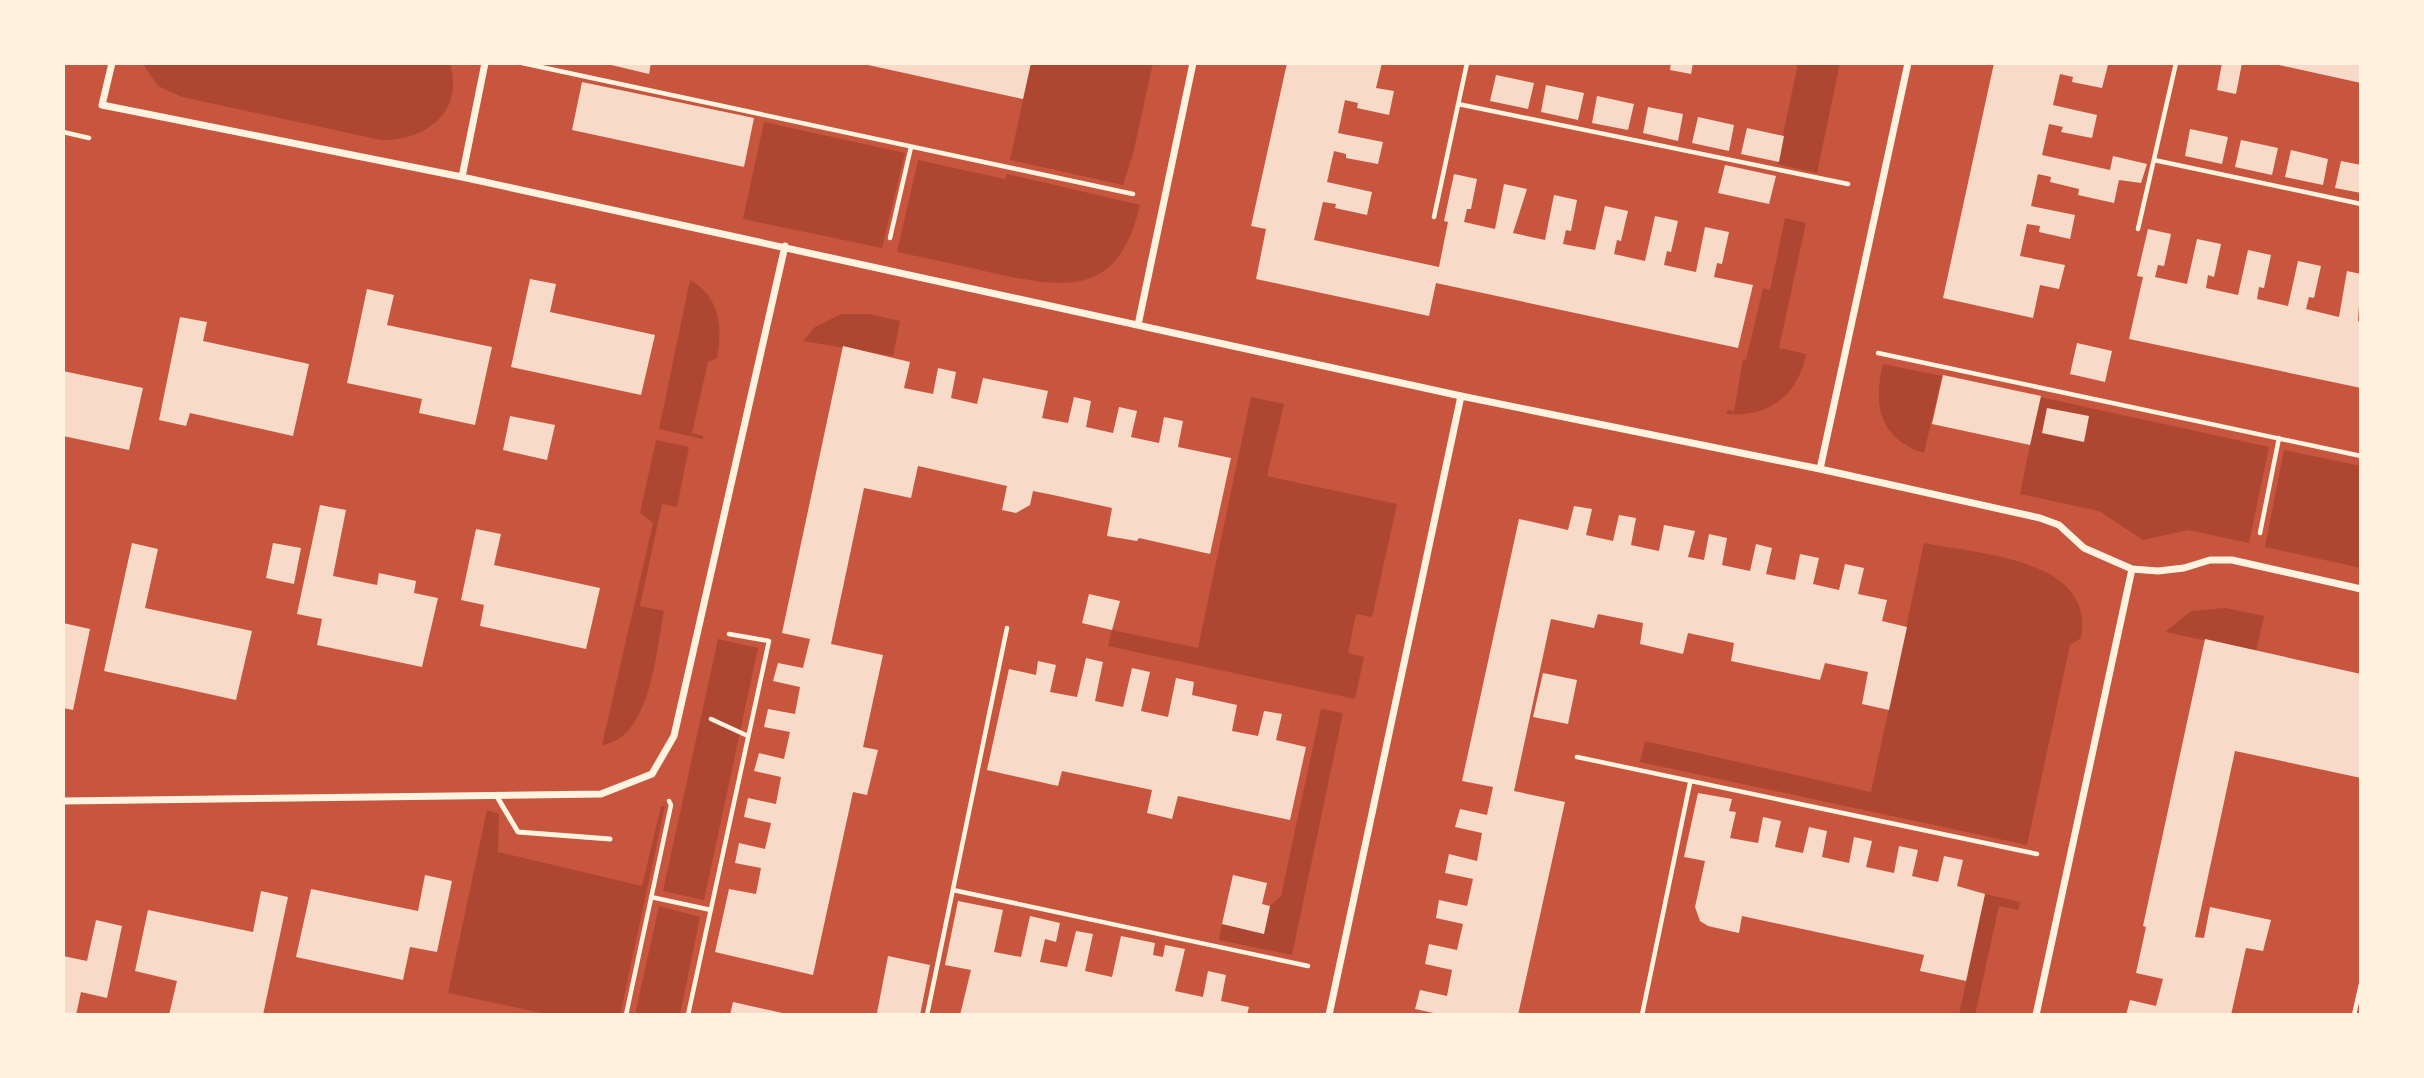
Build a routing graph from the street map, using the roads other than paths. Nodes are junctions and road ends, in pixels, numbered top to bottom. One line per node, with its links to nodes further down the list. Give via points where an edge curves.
1 (112, 63): 5 (street, via 102,104)
2 (485, 63): 5 (street)
3 (1193, 63): 7 (street)
4 (1908, 63): 9 (street)
5 (463, 177): 6 (street)
6 (785, 246): 7 (street); 12 (street, via 674,736 652,774 601,794)
7 (1138, 325): 8 (street)
8 (1461, 396): 9 (street); 15 (street)
9 (1819, 468): 10 (street, via 2039,518 2060,525 2084,548)
10 (2132, 569): 11 (street, via 2158,571 2232,559); 16 (street)
11 (2361, 589)
12 (496, 795): 13 (street); 14 (lane, via 518,832)
13 (63, 801)
14 (610, 839)
15 (1329, 1015)
16 (2036, 1015)

